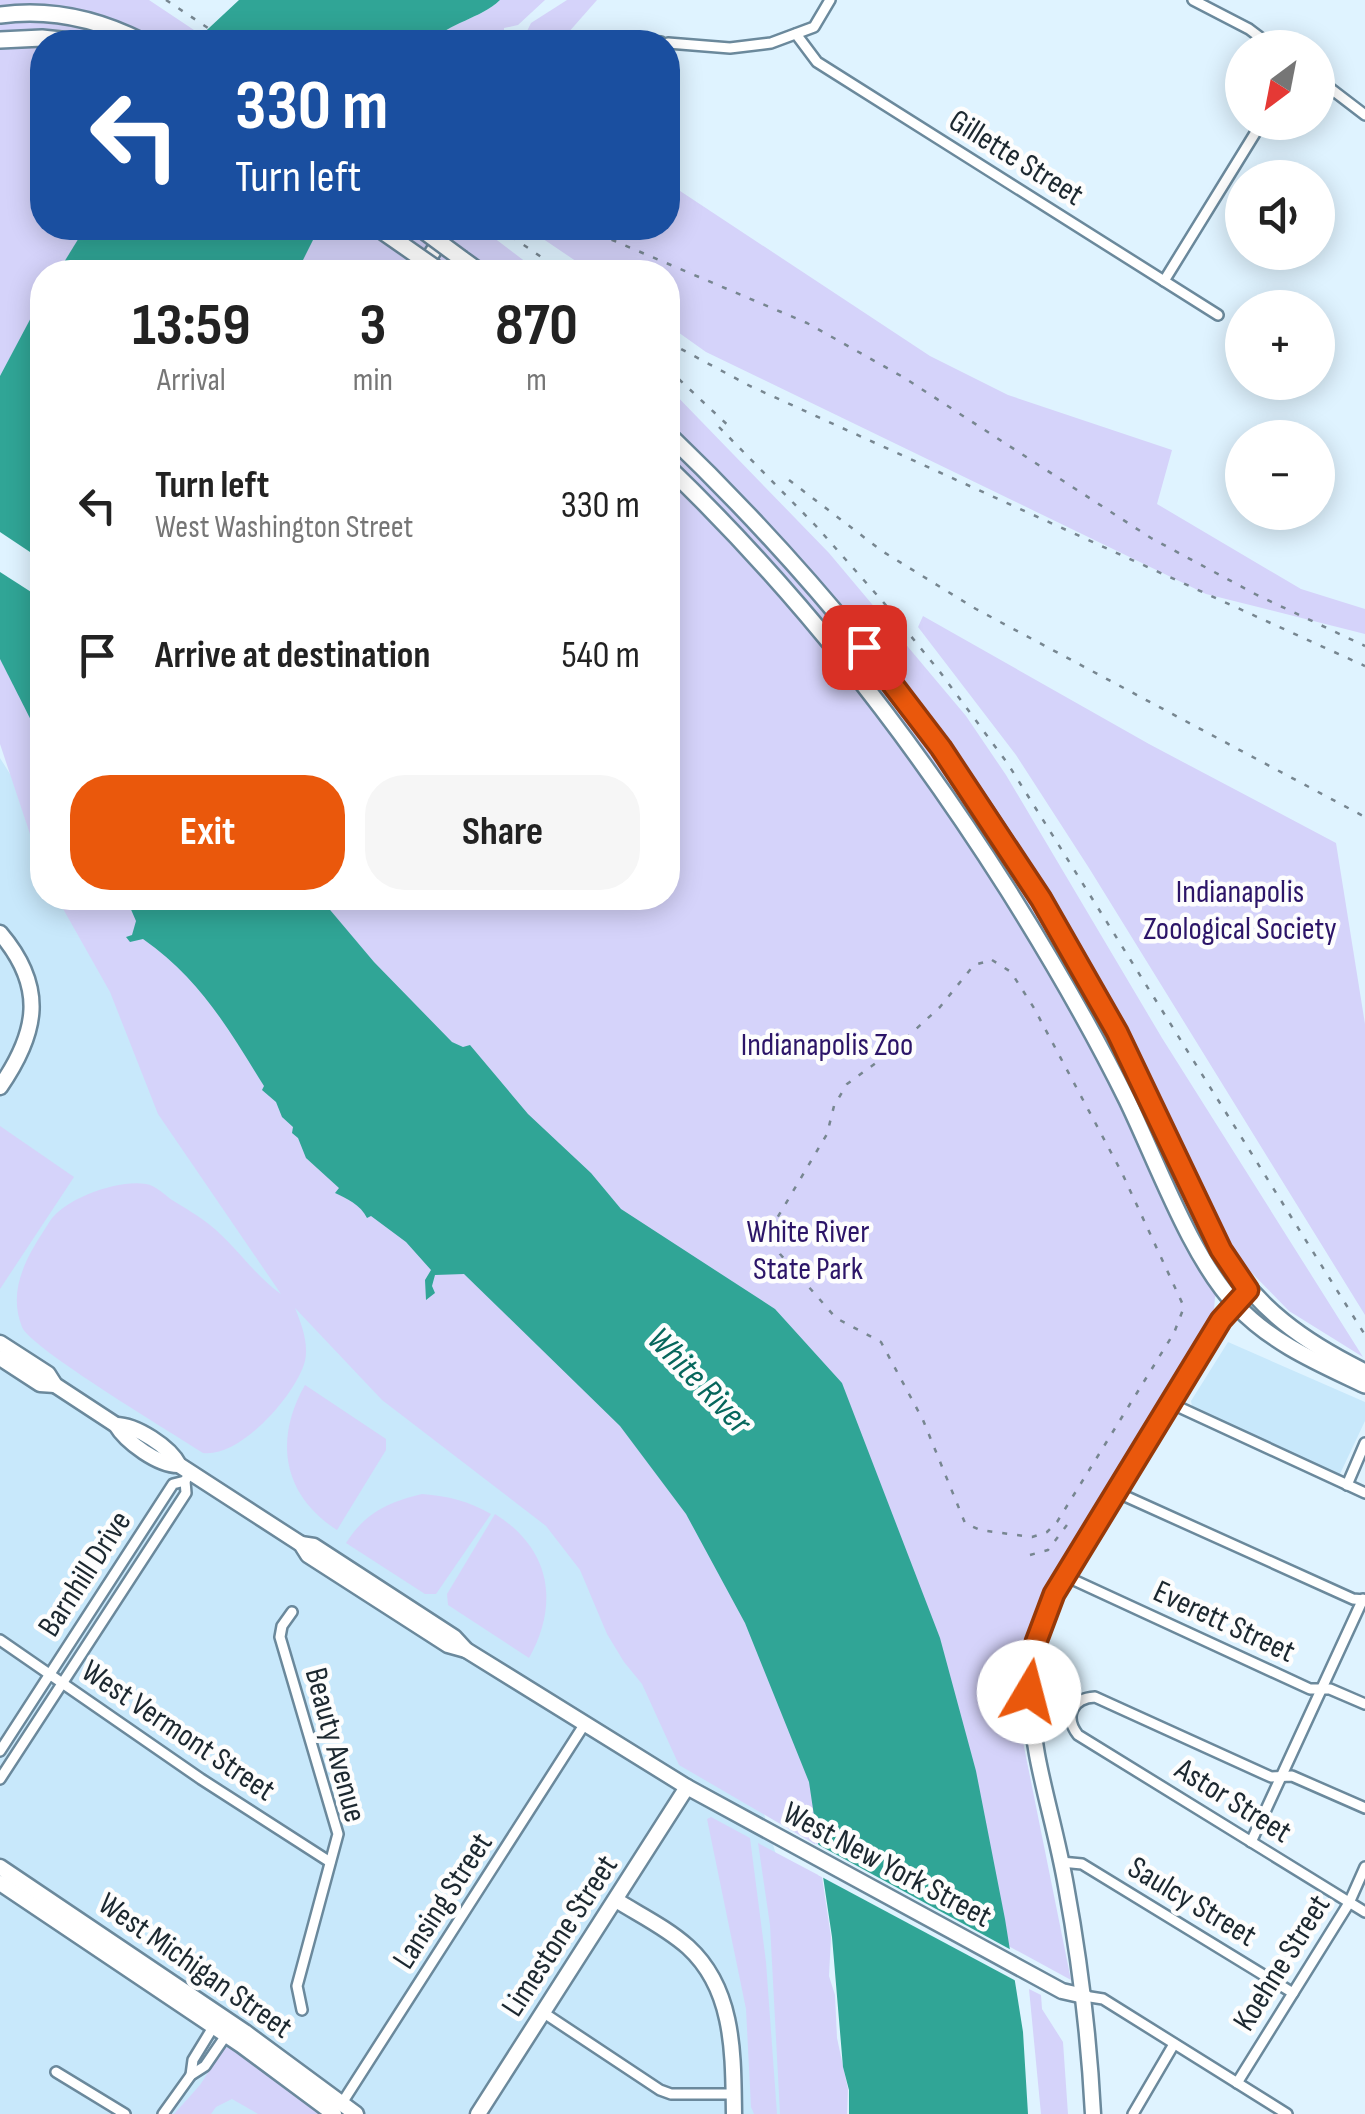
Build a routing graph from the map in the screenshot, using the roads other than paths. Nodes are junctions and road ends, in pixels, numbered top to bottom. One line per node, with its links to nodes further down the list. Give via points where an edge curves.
1 (830, 0): 6 (street, via 814,27)
2 (1193, 0): 5 (street)
3 (0, 15): 4 (main road, via 77,17)
4 (117, 30)
5 (1249, 30)
6 (796, 34): 9 (street, via 730,48); 17 (street, Gillette Street, via 817,62)
7 (30, 39): 8 (main road)
8 (0, 40)
9 (680, 44)
10 (1335, 92): 11 (street)
11 (1365, 115)
12 (1251, 140): 17 (street)
13 (395, 240): 15 (main road, bridge)
14 (436, 240): 16 (main road, bridge)
15 (424, 260)
16 (463, 260)
17 (1164, 280): 18 (street, Gillette Street)
18 (1218, 314)
19 (680, 446): 23 (main road, via 840,619 986,814 1083,970 1221,1250)
20 (680, 479): 24 (main road, via 834,647 968,827 1124,1094 1199,1252)
21 (0, 933): 22 (main road, via 30,981 32,1008 24,1048)
22 (0, 1087)
23 (1248, 1290): 24 (main road); 27 (main road, via 1290,1330)
24 (1236, 1304): 29 (main road, via 1288,1347); 30 (main road)
25 (0, 1343): 28 (main road, West New York Street)
26 (0, 1358): 28 (main road, West New York Street, via 40,1384)
27 (1365, 1372)
28 (55, 1385): 32 (main road, West New York Street, via 174,1456)
29 (1365, 1385)
30 (1170, 1403): 33 (street); 34 (main road)
31 (1365, 1443): 33 (street)
32 (185, 1473): 40 (street, Barnhill Drive); 41 (street, Barnhill Drive, via 186,1493); 44 (main road, West New York Street, via 314,1546)
33 (1346, 1485): 35 (street)
34 (1116, 1492): 36 (main road); 37 (street)
35 (1365, 1493)
36 (1064, 1576): 42 (street, Everett Street); 52 (main road, via 1040,1627 1029,1692)
37 (1364, 1599): 42 (street)
38 (292, 1612): 51 (street, Beauty Avenue, via 280,1638 338,1834)
39 (0, 1640): 40 (street, West Vermont Street)
40 (50, 1674): 41 (street, West Vermont Street); 45 (street, Barnhill Drive)
41 (64, 1684): 47 (street, Barnhill Drive); 51 (street, West Vermont Street)
42 (1322, 1690): 43 (street, Everett Street); 46 (street)
43 (1365, 1704)
44 (584, 1724): 48 (main road, West New York Street); 68 (street, Lansing Street)
45 (0, 1751)
46 (1282, 1776): 49 (street); 50 (street); 50 (street, Astor Street, via 1271,1777 1096,1698 1072,1708 1076,1733)
47 (0, 1779)
48 (687, 1787): 56 (main road, Limestone Street); 60 (main road, West New York Street, via 1050,1985)
49 (1365, 1808)
50 (1252, 1842): 57 (street, Astor Street)
51 (330, 1862): 61 (street, Beauty Avenue, via 297,1986)
52 (1061, 1862): 59 (street, Saulcy Street, via 1082,1864); 60 (main road)
53 (0, 1867): 63 (main road, West Michigan Street)
54 (1365, 1868): 57 (street, Koehne Street)
55 (0, 1882): 63 (main road, West Michigan Street)
56 (616, 1900): 62 (main road, Limestone Street); 67 (main road, via 684,1944 713,1978 728,2021)
57 (1349, 1902): 58 (street, Astor Street); 59 (street, Koehne Street)
58 (1365, 1912)
59 (1293, 1993): 66 (street, Koehne Street)
60 (1084, 1996): 64 (street, West New York Street, via 1096,1996); 75 (main road)
61 (302, 2010)
62 (544, 2013): 67 (street, via 660,2090); 73 (main road, Limestone Street)
63 (224, 2025): 68 (main road, West Michigan Street); 71 (street, via 205,2066 190,2075)
64 (1174, 2044): 66 (street, West New York Street); 76 (street)
65 (56, 2072): 70 (street)
66 (1237, 2083): 69 (street, West New York Street)
67 (733, 2094): 74 (main road)
68 (338, 2109): 72 (main road, West Michigan Street)
69 (1282, 2113)
70 (125, 2114)
71 (163, 2114)
72 (356, 2114)
73 (478, 2114)
74 (734, 2114)
75 (1094, 2114)
76 (1133, 2114)

